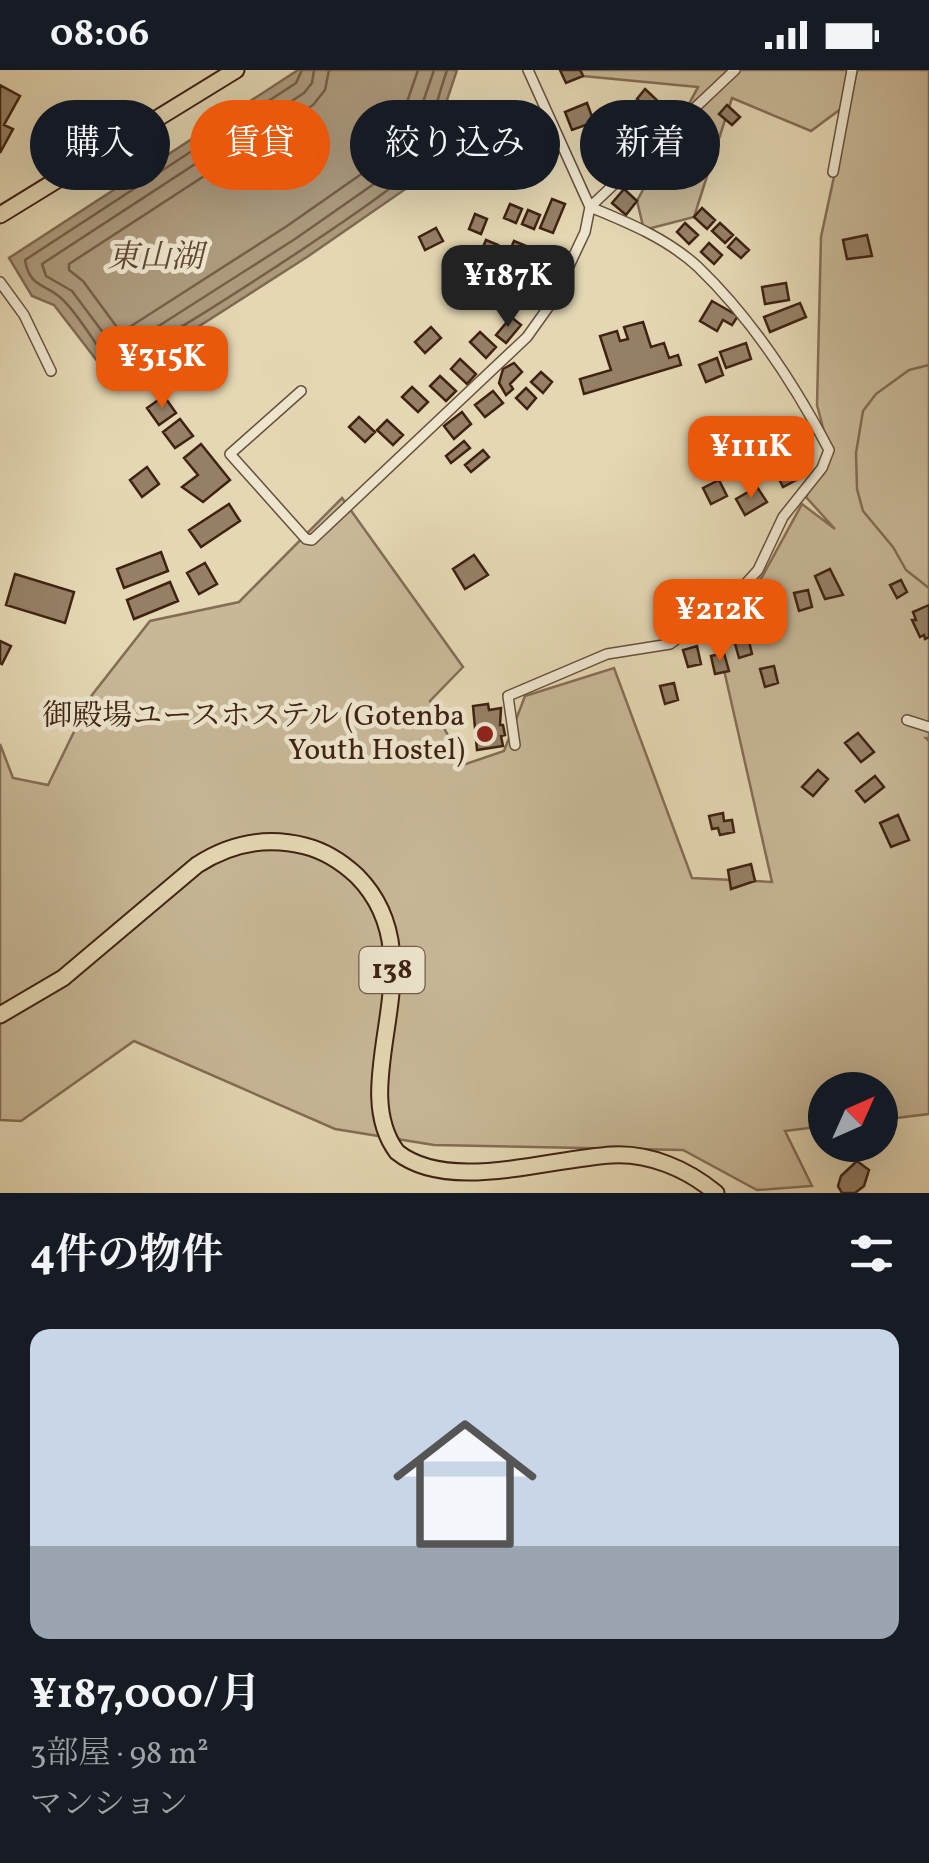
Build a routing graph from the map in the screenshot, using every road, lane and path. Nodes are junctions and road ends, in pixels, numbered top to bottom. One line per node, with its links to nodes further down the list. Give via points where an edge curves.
1 (236, 70): 7 (highway)
2 (528, 70): 6 (street)
3 (735, 70): 6 (street)
4 (852, 70): 5 (street)
5 (833, 172)
6 (590, 207): 10 (street, via 586,232 527,338 312,540 230,454); 13 (street, via 637,226 696,265 752,329 829,450 783,517 758,570 731,600 670,644 607,654 508,696)
7 (0, 215)
8 (0, 282): 9 (street)
9 (51, 371)
10 (301, 391)
11 (908, 720): 12 (street)
12 (929, 727)
13 (515, 744)
14 (0, 1015): 15 (highway, 138, via 63,978 214,854 254,842 295,843 350,870 384,916 393,964 382,1115 404,1161 451,1183 635,1156 678,1168)
15 (716, 1193)

